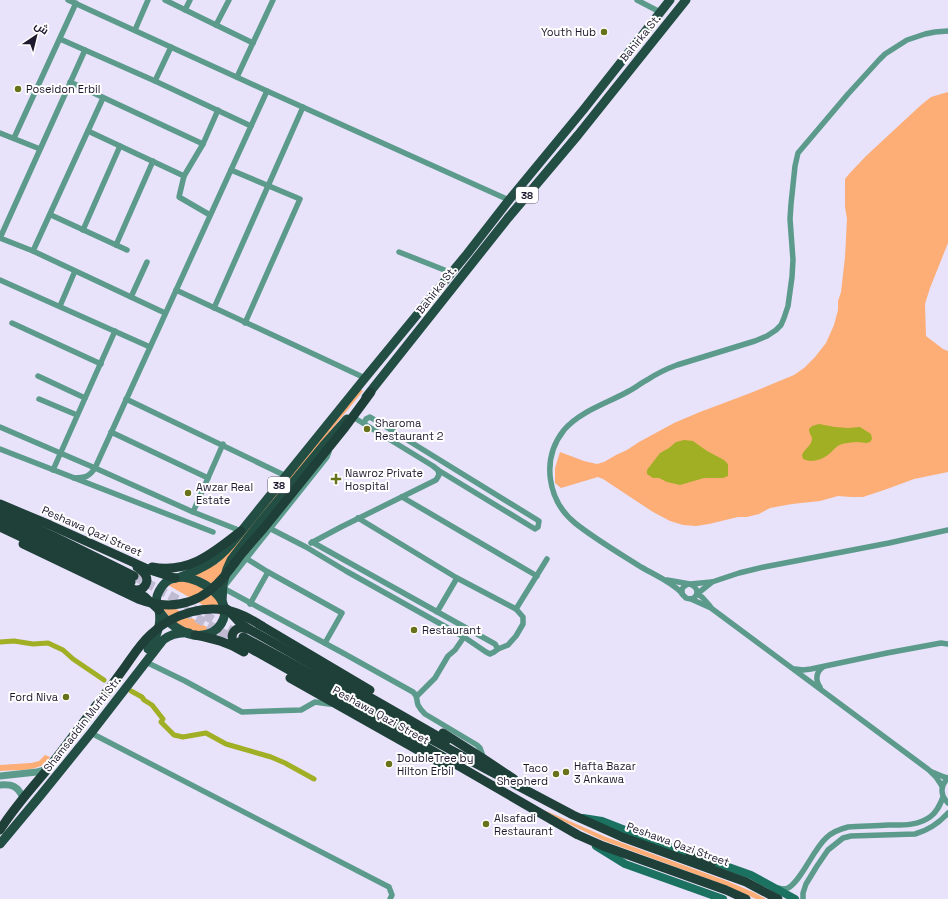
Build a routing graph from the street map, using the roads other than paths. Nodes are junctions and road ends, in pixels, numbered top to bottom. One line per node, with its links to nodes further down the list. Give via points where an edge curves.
1 (68, 0): 10 (street)
2 (148, 0): 14 (street)
3 (166, 0): 11 (street)
4 (190, 0): 11 (street)
5 (229, 0): 13 (street)
6 (273, 0): 17 (street)
7 (637, 0): 12 (street)
8 (670, 0): 12 (main road, Bahirka St. / 38)
9 (686, 0): 63 (main road, Bahirka St. / 38, via 508,218)
10 (76, 3): 14 (street); 16 (street)
11 (185, 10): 13 (street)
12 (660, 12): 38 (main road, Bahirka St. / 38)
13 (216, 25): 17 (street)
14 (135, 30): 18 (street)
15 (948, 31): 104 (street, via 925,34 907,40 885,54 798,153 790,219 792,277 788,306 776,330 767,336 666,369 574,421 564,430 557,443 550,464 550,479 555,497 565,513 616,551)
16 (60, 39): 19 (street); 30 (street)
17 (253, 43): 20 (street)
18 (171, 47): 20 (street); 21 (street)
19 (85, 50): 21 (street); 22 (street)
20 (237, 77): 23 (street)
21 (155, 81): 26 (street)
22 (70, 82): 24 (street); 33 (street)
23 (267, 91): 25 (street); 27 (street)
24 (103, 98): 28 (street); 31 (street)
25 (303, 107): 37 (street); 38 (street)
26 (218, 110): 27 (street); 31 (street)
27 (251, 126): 35 (street)
28 (88, 131): 32 (street); 40 (street)
29 (0, 133): 30 (street)
30 (14, 138): 33 (street)
31 (203, 144): 36 (street)
32 (120, 146): 34 (street); 41 (street)
33 (40, 150): 42 (street)
34 (153, 161): 36 (street); 43 (street)
35 (231, 170): 37 (street); 39 (street)
36 (184, 176): 39 (street, via 179,197)
37 (268, 185): 54 (street); 57 (street, via 300,199)
38 (509, 200): 49 (main road, Bahirka St. / 38)
39 (210, 214): 51 (street)
40 (51, 215): 41 (street); 45 (street)
41 (83, 230): 43 (street)
42 (0, 238): 45 (street)
43 (116, 244): 44 (street)
44 (128, 250)
45 (34, 251): 48 (street)
46 (399, 252): 49 (street)
47 (147, 262): 52 (street)
48 (75, 271): 52 (street); 53 (street)
49 (452, 273): 62 (main road, Bahirka St. / 38)
50 (0, 280): 53 (street)
51 (176, 290): 54 (street); 55 (street)
52 (131, 297): 55 (street)
53 (60, 306): 58 (street)
54 (214, 308): 57 (street)
55 (166, 313): 59 (street)
56 (12, 323): 60 (street)
57 (245, 323): 62 (street)
58 (116, 331): 59 (street); 60 (street)
59 (150, 347): 66 (street)
60 (101, 364): 64 (street)
61 (38, 376): 64 (street)
62 (365, 378): 79 (main road, Bahirka St. / 38)
63 (371, 392): 68 (highway); 108 (main road, Bahirka St. / 38, via 299,475 231,560)
64 (85, 398): 67 (street)
65 (39, 399): 67 (street)
66 (126, 399): 71 (street); 72 (street)
67 (77, 415): 75 (street)
68 (353, 417): 69 (street); 73 (highway)
69 (364, 423): 78 (street); 78 (street, via 370,417 539,521 538,526 535,529)
70 (0, 427): 75 (street)
71 (111, 432): 76 (street); 81 (street)
72 (223, 444): 79 (street); 81 (street)
73 (328, 448): 89 (street, via 327,457); 97 (highway, via 268,522)
74 (0, 449): 77 (street)
75 (61, 453): 76 (street); 77 (street)
76 (95, 468): 80 (street, via 87,476); 85 (street)
77 (53, 470): 80 (street)
78 (438, 470): 82 (street, via 439,476 436,480)
79 (286, 476): 90 (main road, Bahirka St. / 38)
80 (74, 478): 92 (street)
81 (208, 478): 85 (street)
82 (402, 497): 86 (street); 101 (street)
83 (0, 504): 96 (highway, Peshawa Qazi Street)
84 (0, 512): 105 (highway, Peshawa Qazi Street, via 53,536)
85 (193, 512): 90 (street)
86 (358, 518): 94 (street); 103 (street)
87 (0, 520): 105 (highway, Peshawa Qazi Street)
88 (0, 527): 105 (highway, Peshawa Qazi Street)
89 (271, 529): 95 (street); 97 (street)
90 (241, 530): 96 (highway, via 208,556 182,567 156,568); 102 (main road, Bahirka St. / 38, via 216,559)
91 (948, 530): 106 (street, via 764,567)
92 (213, 532)
93 (0, 534): 97 (highway, bridge, via 152,604 179,604 206,593)
94 (312, 542): 95 (street); 117 (street)
95 (306, 547): 120 (street)
96 (114, 554): 99 (highway, Peshawa Qazi Street)
97 (245, 555): 100 (street); 108 (street)
98 (547, 559): 101 (street)
99 (125, 560): 102 (highway, Peshawa Qazi Street); 105 (highway, via 144,572 147,578 146,584 138,590)
100 (268, 572): 113 (street); 122 (street, via 342,614)
101 (537, 576): 115 (street)
102 (178, 578): 112 (main road, Peshawa Qazi Street, via 202,583 211,589); 116 (main road, 38, via 170,580 161,588 156,599)
103 (457, 578): 115 (street); 117 (street)
104 (665, 579): 107 (street); 109 (street)
105 (131, 582): 116 (highway, Peshawa Qazi Street)
106 (712, 582): 107 (street); 110 (street)
107 (690, 584): 109 (street, via 682,589); 110 (street, via 695,587)
108 (223, 588): 112 (main road, Bahirka St. / 38); 113 (street)
109 (682, 593): 111 (street, via 684,597)
110 (697, 594): 111 (street); 114 (street)
111 (691, 599): 114 (street)
112 (223, 604): 118 (highway, Peshawa Qazi Street, via 240,623); 119 (main road, 38, via 224,617 217,629 205,635)
113 (250, 604): 122 (street)
114 (711, 608): 126 (street)
115 (516, 609): 124 (street, via 523,617 523,624 508,644)
116 (159, 610): 119 (main road, Peshawa Qazi Street, via 171,624); 148 (main road, Shamsaddin Mufti Str., via 160,621 154,642 28,802)
117 (437, 612): 124 (street, via 495,644)
118 (251, 630): 121 (highway, via 239,628 232,634 234,644); 141 (highway, Peshawa Qazi Street)
119 (192, 634): 121 (highway, Peshawa Qazi Street, via 227,643); 125 (main road, Shamsaddin Mufti Str., via 181,632 168,636)
120 (464, 637): 124 (street, via 490,654); 129 (street, via 440,667 435,678)
121 (242, 643): 130 (highway, Peshawa Qazi Street); 146 (highway, Peshawa Qazi Street); 147 (highway, Peshawa Qazi Street)
122 (325, 643): 129 (street)
123 (948, 644): 127 (street, via 941,643)
124 (498, 649)
125 (146, 662): 130 (street, via 242,712 302,710 315,702); 131 (main road, Shamsaddin Mufti Str.)
126 (788, 666): 127 (street, via 803,670); 128 (street)
127 (827, 666): 128 (street, via 821,669 817,676 818,685)
128 (824, 692): 134 (street)
129 (417, 696): 132 (street, via 418,704 425,714 477,745)
130 (334, 703): 147 (highway, Peshawa Qazi Street, via 475,781)
131 (91, 733): 150 (main road, Shamsaddin Mufti Str.); 157 (street, via 389,887 392,895)
132 (484, 759): 133 (highway, bridge, via 248,618 217,609 189,612 168,621 154,631); 141 (highway)
133 (47, 769): 135 (street); 143 (highway)
134 (928, 770): 137 (street); 140 (street)
135 (9, 775): 136 (street); 138 (street, via 12,780)
136 (0, 776)
137 (948, 778): 140 (street)
138 (9, 784): 139 (street); 143 (street, via 18,789)
139 (0, 785)
140 (942, 786): 142 (street)
141 (527, 788): 146 (highway, Peshawa Qazi Street)
142 (943, 797): 144 (street); 153 (street, via 935,813 917,823 839,829 819,845)
143 (23, 798): 148 (highway)
144 (948, 803)
145 (948, 813): 154 (street, via 933,827 915,834 843,838 828,850)
146 (572, 814): 151 (highway, Peshawa Qazi Street, via 622,837)
147 (554, 821): 149 (highway, Peshawa Qazi Street)
148 (0, 831)
149 (578, 835): 158 (main road, via 625,864); 159 (highway, Peshawa Qazi Street)
150 (0, 844)
151 (679, 853): 152 (main road); 155 (highway, Peshawa Qazi Street)
152 (690, 854): 155 (highway); 156 (main road, via 743,872)
153 (809, 861): 154 (street); 156 (street, via 789,888)
154 (817, 866): 162 (street, via 806,884)
155 (746, 882): 160 (highway, Peshawa Qazi Street)
156 (771, 886): 161 (main road)
157 (390, 899)
158 (723, 899)
159 (746, 899)
160 (778, 899)
161 (795, 899)
162 (803, 899)

